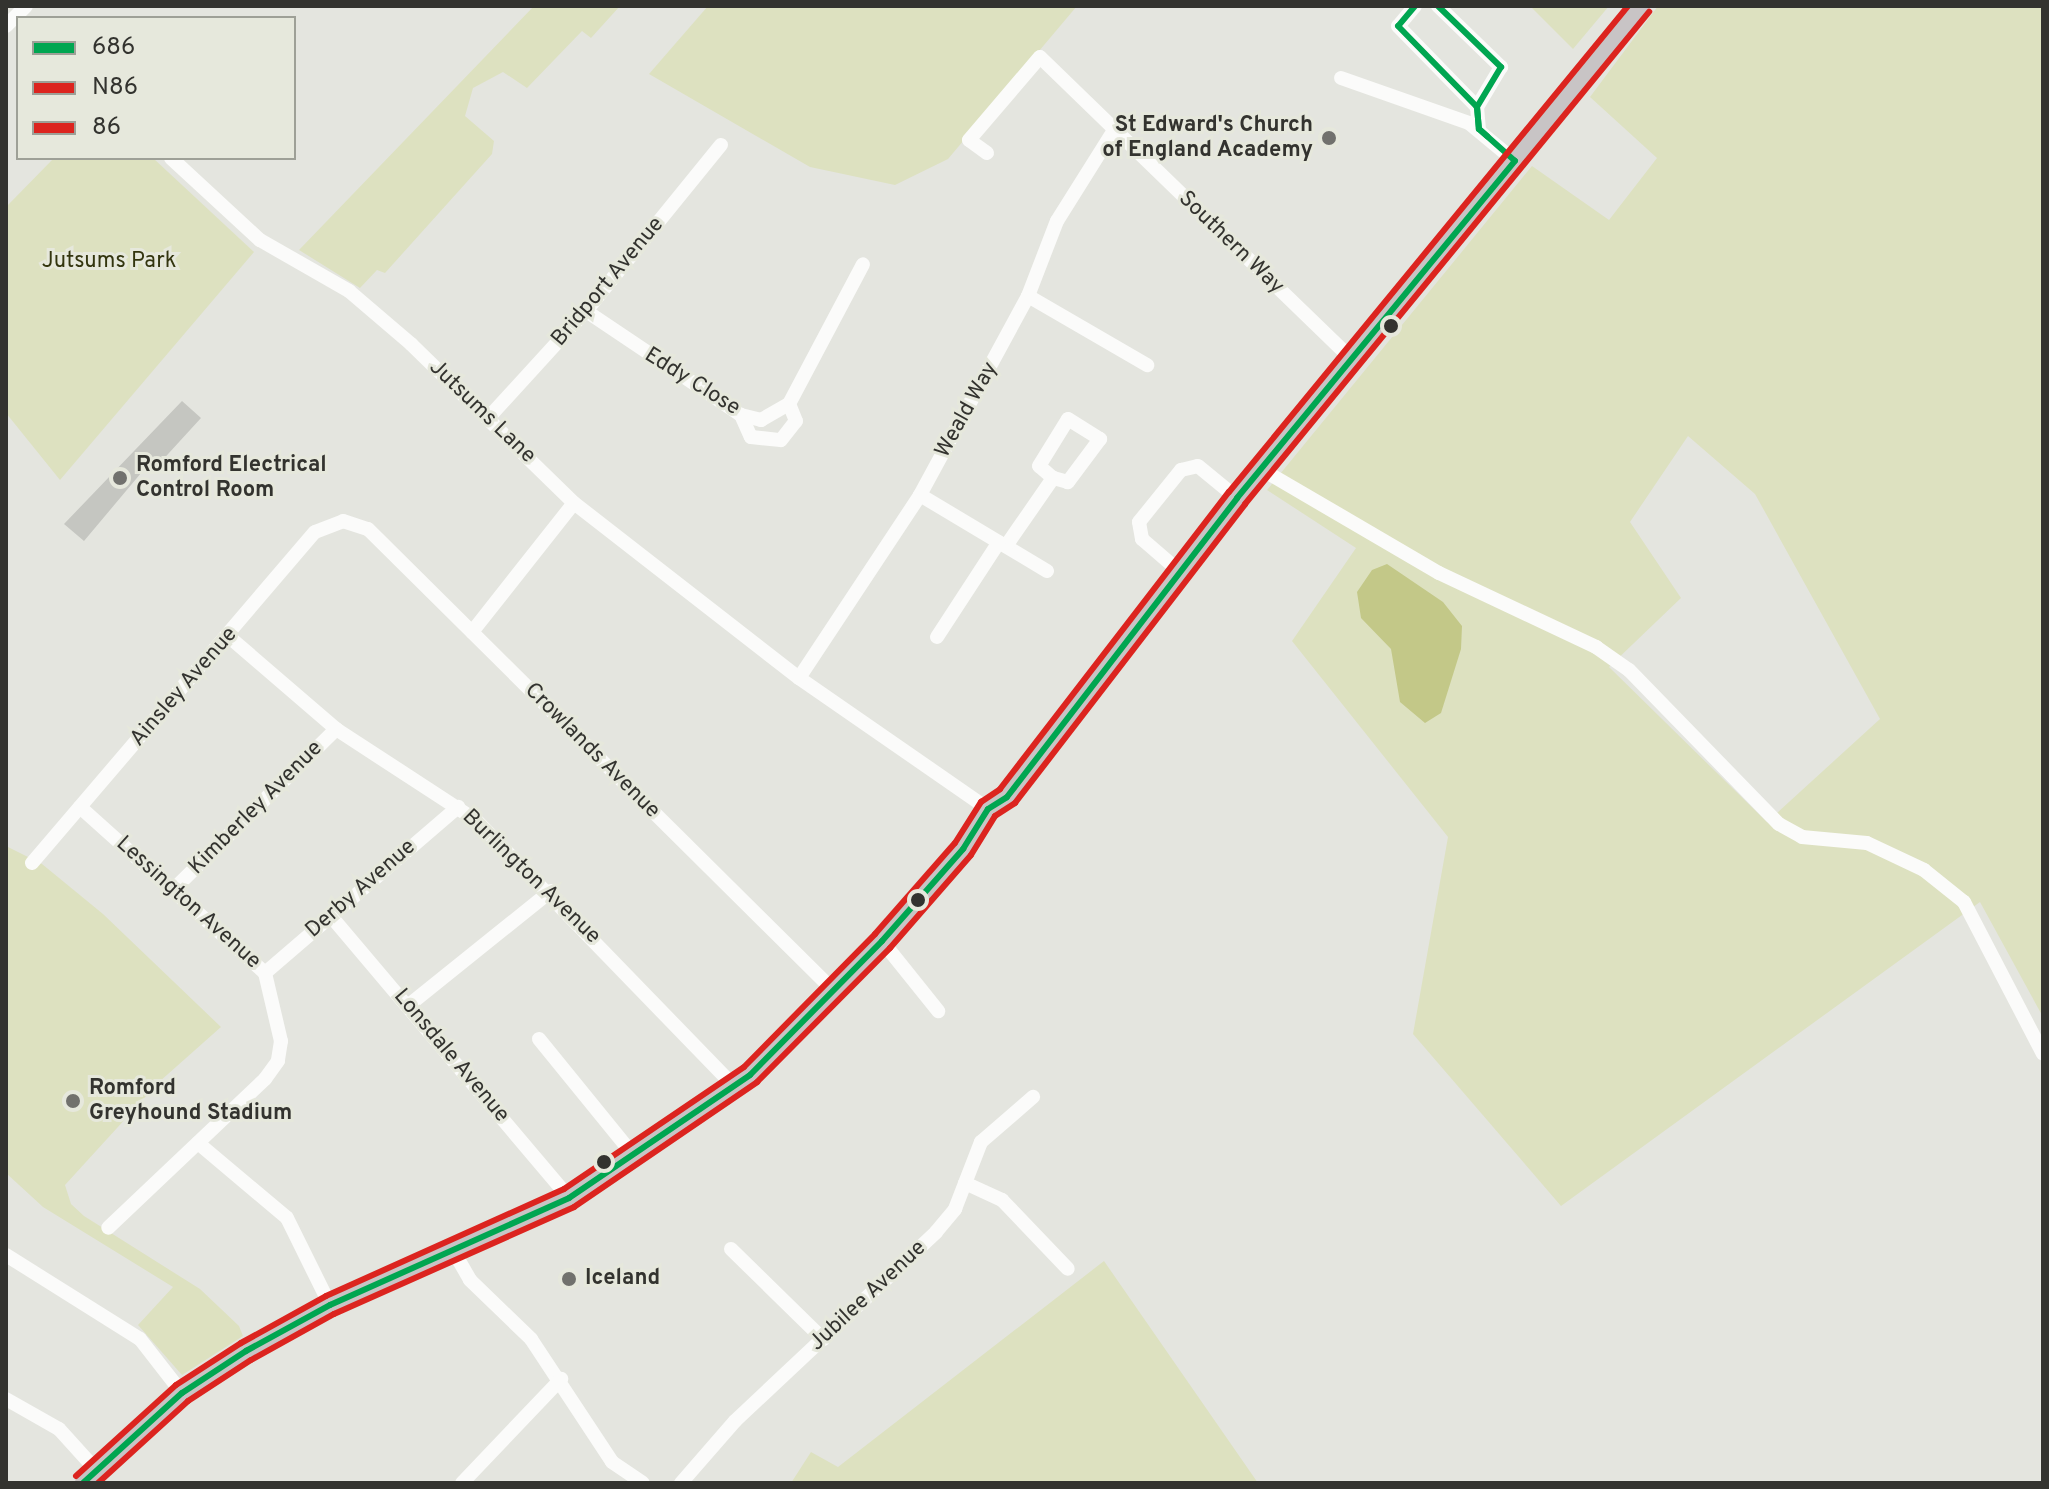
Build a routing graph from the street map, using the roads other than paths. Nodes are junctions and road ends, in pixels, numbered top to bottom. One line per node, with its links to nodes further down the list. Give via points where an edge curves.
1 (1415, 6): 5 (street, via 1398,26)
2 (1438, 6): 5 (street, via 1501,67)
3 (1641, 6): 11 (main road)
4 (1341, 78): 6 (street)
5 (1477, 107): 6 (street)
6 (1479, 129): 11 (street)
7 (1114, 130): 9 (street, Southern Way, via 1040,57 969,140); 13 (street, Weald Way, via 1057,221); 15 (street, Southern Way)
8 (721, 145): 14 (street, Bridport Avenue)
9 (987, 153)
10 (173, 160): 19 (street, Jutsums Lane, via 260,240 349,291)
11 (1515, 161): 15 (main road)
12 (863, 264): 17 (street)
13 (1028, 296): 16 (street); 22 (street, Weald Way)
14 (586, 311): 18 (street, Eddy Close); 19 (street, Bridport Avenue)
15 (1354, 361): 20 (main road)
16 (1147, 365)
17 (789, 404): 18 (street, Eddy Close, via 761,420); 18 (street, via 796,421 781,440 751,437)
18 (741, 415)
19 (490, 416): 24 (street, Jutsums Lane)
20 (1261, 469): 23 (main road); 47 (street, via 1439,573 1596,647 1629,670 1779,824 1802,837 1867,843 1924,870 1964,902)
21 (1053, 478): 21 (street, via 1039,466 1068,419 1100,439 1068,482); 26 (street)
22 (920, 495): 26 (street); 32 (street, Weald Way)
23 (1237, 498): 28 (main road); 28 (street, via 1198,466 1181,470 1139,522 1142,539)
24 (574, 503): 29 (street); 32 (street, Jutsums Lane)
25 (343, 521): 29 (street, Crowlands Avenue, via 368,529); 30 (street, Ainsley Avenue, via 315,532)
26 (1002, 544): 27 (street); 31 (street)
27 (1047, 571)
28 (1179, 571): 36 (main road, via 1007,797)
29 (472, 632): 43 (street, Crowlands Avenue)
30 (228, 636): 33 (street, Burlington Avenue); 34 (street, Ainsley Avenue)
31 (937, 637)
32 (799, 678): 36 (street, Jutsums Lane)
33 (336, 729): 35 (street, Burlington Avenue); 38 (street, Kimberley Avenue)
34 (80, 807): 37 (street, Ainsley Avenue); 38 (street, Lessington Avenue)
35 (458, 807): 39 (street, Burlington Avenue); 40 (street, Derby Avenue)
36 (988, 809): 41 (main road, via 963,849)
37 (32, 863)
38 (176, 887): 42 (street, Lessington Avenue)
39 (551, 891): 44 (street); 48 (street, Burlington Avenue)
40 (330, 915): 42 (street, Derby Avenue); 44 (street, Lonsdale Avenue)
41 (882, 941): 43 (main road); 45 (street)
42 (265, 973): 50 (street, Lessington Avenue, via 275,999 278,1061)
43 (835, 992): 48 (main road)
44 (409, 1005): 53 (street, Lonsdale Avenue)
45 (938, 1011)
46 (539, 1039): 51 (street)
47 (2043, 1054)
48 (735, 1087): 51 (main road)
49 (1033, 1097): 52 (street, Jubilee Avenue, via 981,1142)
50 (198, 1143): 54 (street, Lessington Avenue); 59 (street, via 287,1218)
51 (635, 1157): 53 (main road)
52 (965, 1183): 58 (street, via 1002,1200); 60 (street, Jubilee Avenue, via 955,1209 936,1232)
53 (569, 1198): 56 (main road)
54 (108, 1228)
55 (731, 1249): 60 (street)
56 (454, 1252): 59 (main road); 61 (street, via 470,1280 531,1339)
57 (6, 1255): 62 (street, via 140,1339)
58 (1068, 1269)
59 (330, 1305): 62 (main road)
60 (823, 1339): 68 (street, Jubilee Avenue)
61 (561, 1379): 66 (street); 67 (street, via 606,1453)
62 (182, 1393): 64 (main road)
63 (6, 1399): 64 (street, via 59,1429)
64 (96, 1470): 65 (main road)
65 (83, 1483)
66 (462, 1483)
67 (643, 1483)
68 (681, 1483)

